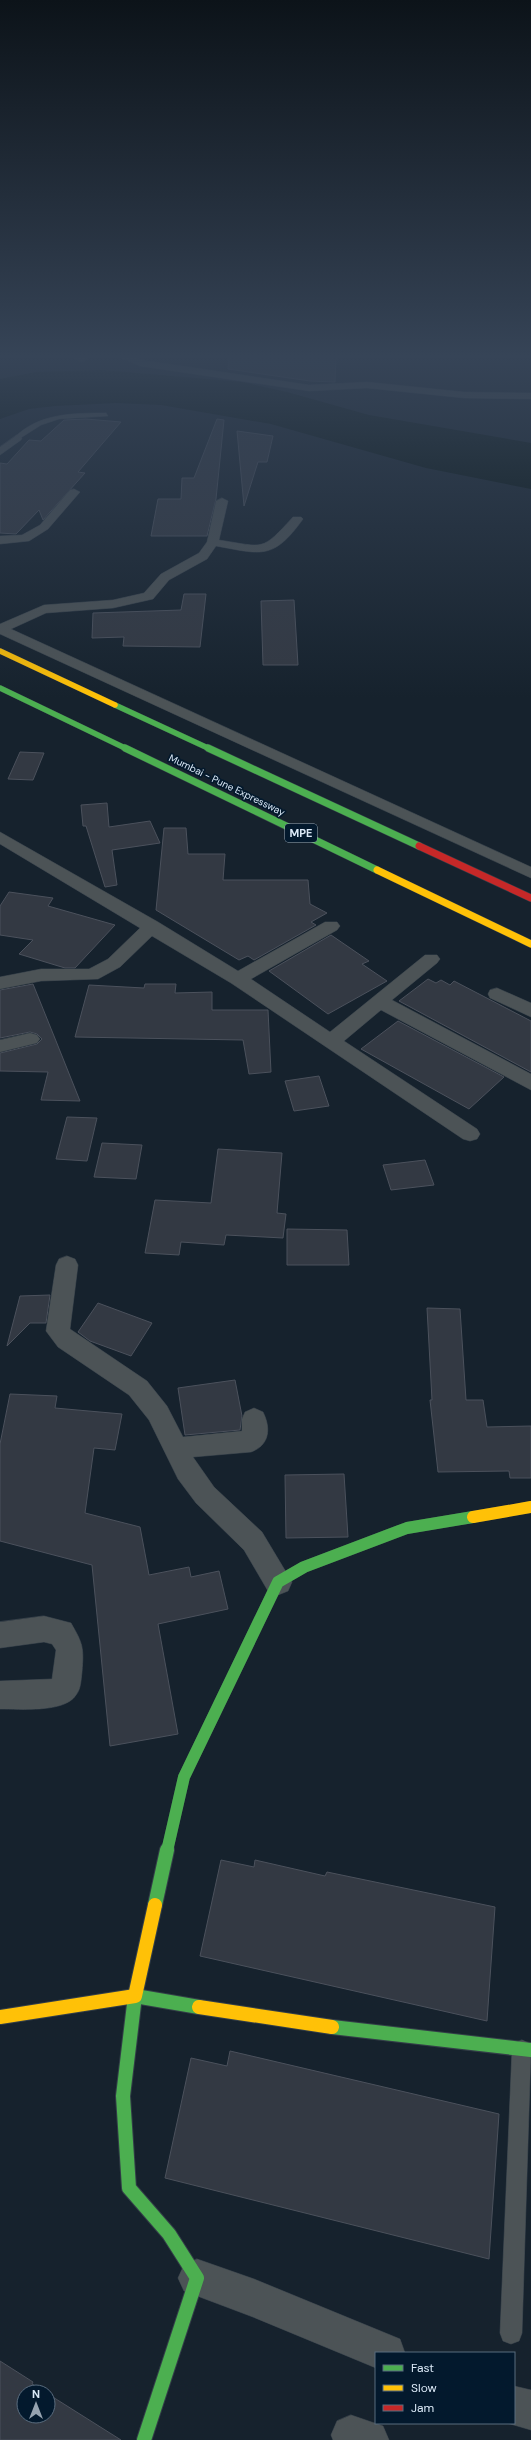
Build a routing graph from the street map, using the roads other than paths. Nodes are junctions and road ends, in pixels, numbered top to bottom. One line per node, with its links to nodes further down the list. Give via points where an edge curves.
1 (74, 492): 4 (street, via 44,527 25,538)
2 (222, 501): 5 (street)
3 (296, 519): 5 (street, via 267,549)
4 (0, 540)
5 (213, 542): 9 (street, via 203,556 165,577 148,596 114,604 44,609 0,629)
6 (0, 651): 10 (main road)
7 (0, 688): 13 (main road, Mumbai - Pune Expressway / MPE)
8 (0, 837): 11 (street)
9 (531, 874)
10 (531, 898)
11 (152, 926): 15 (street); 16 (street, via 114,963 92,975 41,975)
12 (332, 926): 15 (street)
13 (531, 944)
14 (431, 959): 18 (street)
15 (238, 979): 21 (street)
16 (0, 983)
17 (497, 994): 19 (street)
18 (379, 1001): 21 (street); 23 (street)
19 (531, 1011)
20 (30, 1039): 22 (street)
21 (331, 1041): 24 (street)
22 (0, 1046)
23 (531, 1083)
24 (470, 1134)
25 (68, 1265): 27 (street, via 58,1331 66,1340 138,1388 158,1413)
26 (254, 1418): 27 (street, via 256,1437 251,1441)
27 (176, 1448): 29 (street, via 187,1471 205,1495 253,1541)
28 (531, 1507): 29 (main road, via 407,1528 304,1567)
29 (278, 1582): 32 (main road, via 184,1777)
30 (0, 1635): 31 (street, via 44,1629 61,1632 70,1648 66,1686 58,1693)
31 (0, 1695)
32 (135, 1996): 33 (main road); 34 (main road, via 303,2024); 35 (main road, via 123,2096 129,2188 169,2234)
33 (0, 2017)
34 (526, 2050): 36 (lane)
35 (197, 2278): 37 (street, via 254,2298); 40 (main road)
36 (511, 2333)
37 (384, 2352)
38 (515, 2406): 39 (street)
39 (531, 2410)
40 (144, 2440)

